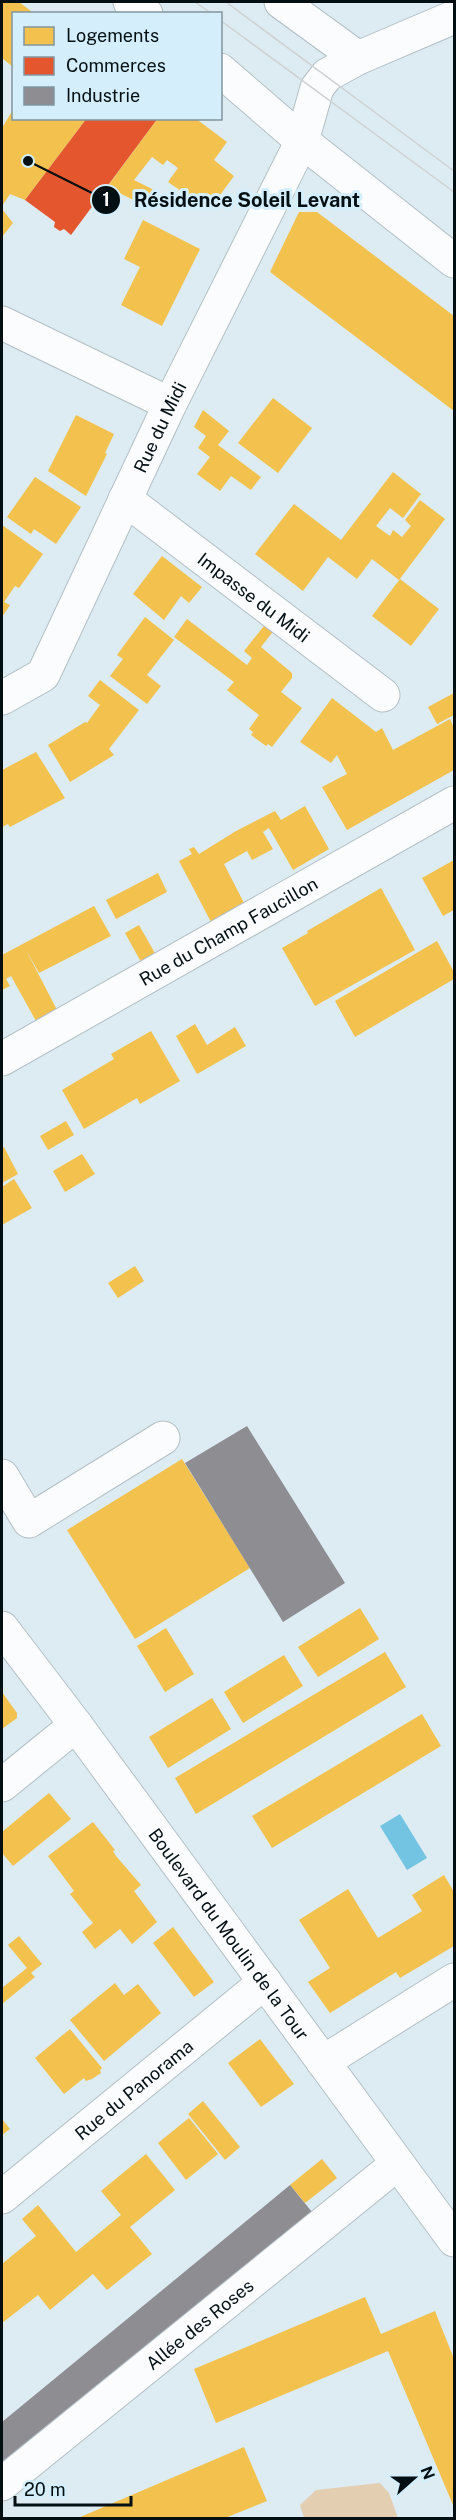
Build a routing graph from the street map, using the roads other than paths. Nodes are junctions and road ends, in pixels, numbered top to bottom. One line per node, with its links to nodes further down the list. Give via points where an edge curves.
1 (130, 2): 3 (street)
2 (281, 2): 5 (street)
3 (143, 12)
4 (454, 17): 5 (street, Rue du Midi)
5 (358, 58): 7 (street, Rue du Midi, via 327,75 317,88)
6 (222, 72): 7 (street)
7 (302, 141): 8 (street); 10 (street, Rue du Midi)
8 (454, 261)
9 (2, 323): 10 (street)
10 (170, 404): 11 (street, Rue du Midi)
11 (126, 499): 12 (street, Impasse du Midi); 13 (street, Rue du Midi, via 43,675)
12 (383, 695)
13 (2, 698)
14 (454, 803): 15 (street, Rue du Champ Faucillon)
15 (2, 1059)
16 (163, 1438): 17 (street, via 29,1521)
17 (2, 1476)
18 (2, 1629): 19 (street, Boulevard du Moulin de la Tour)
19 (76, 1725): 20 (street); 22 (street, Boulevard du Moulin de la Tour)
20 (2, 1785)
21 (454, 1980): 23 (street)
22 (265, 1982): 23 (street, Boulevard du Moulin de la Tour); 25 (street, Rue du Panorama)
23 (323, 2062): 24 (street, Boulevard du Moulin de la Tour)
24 (397, 2164): 26 (street, Boulevard du Moulin de la Tour); 27 (street, Allée des Roses)
25 (2, 2198)
26 (454, 2240)
27 (2, 2484)

